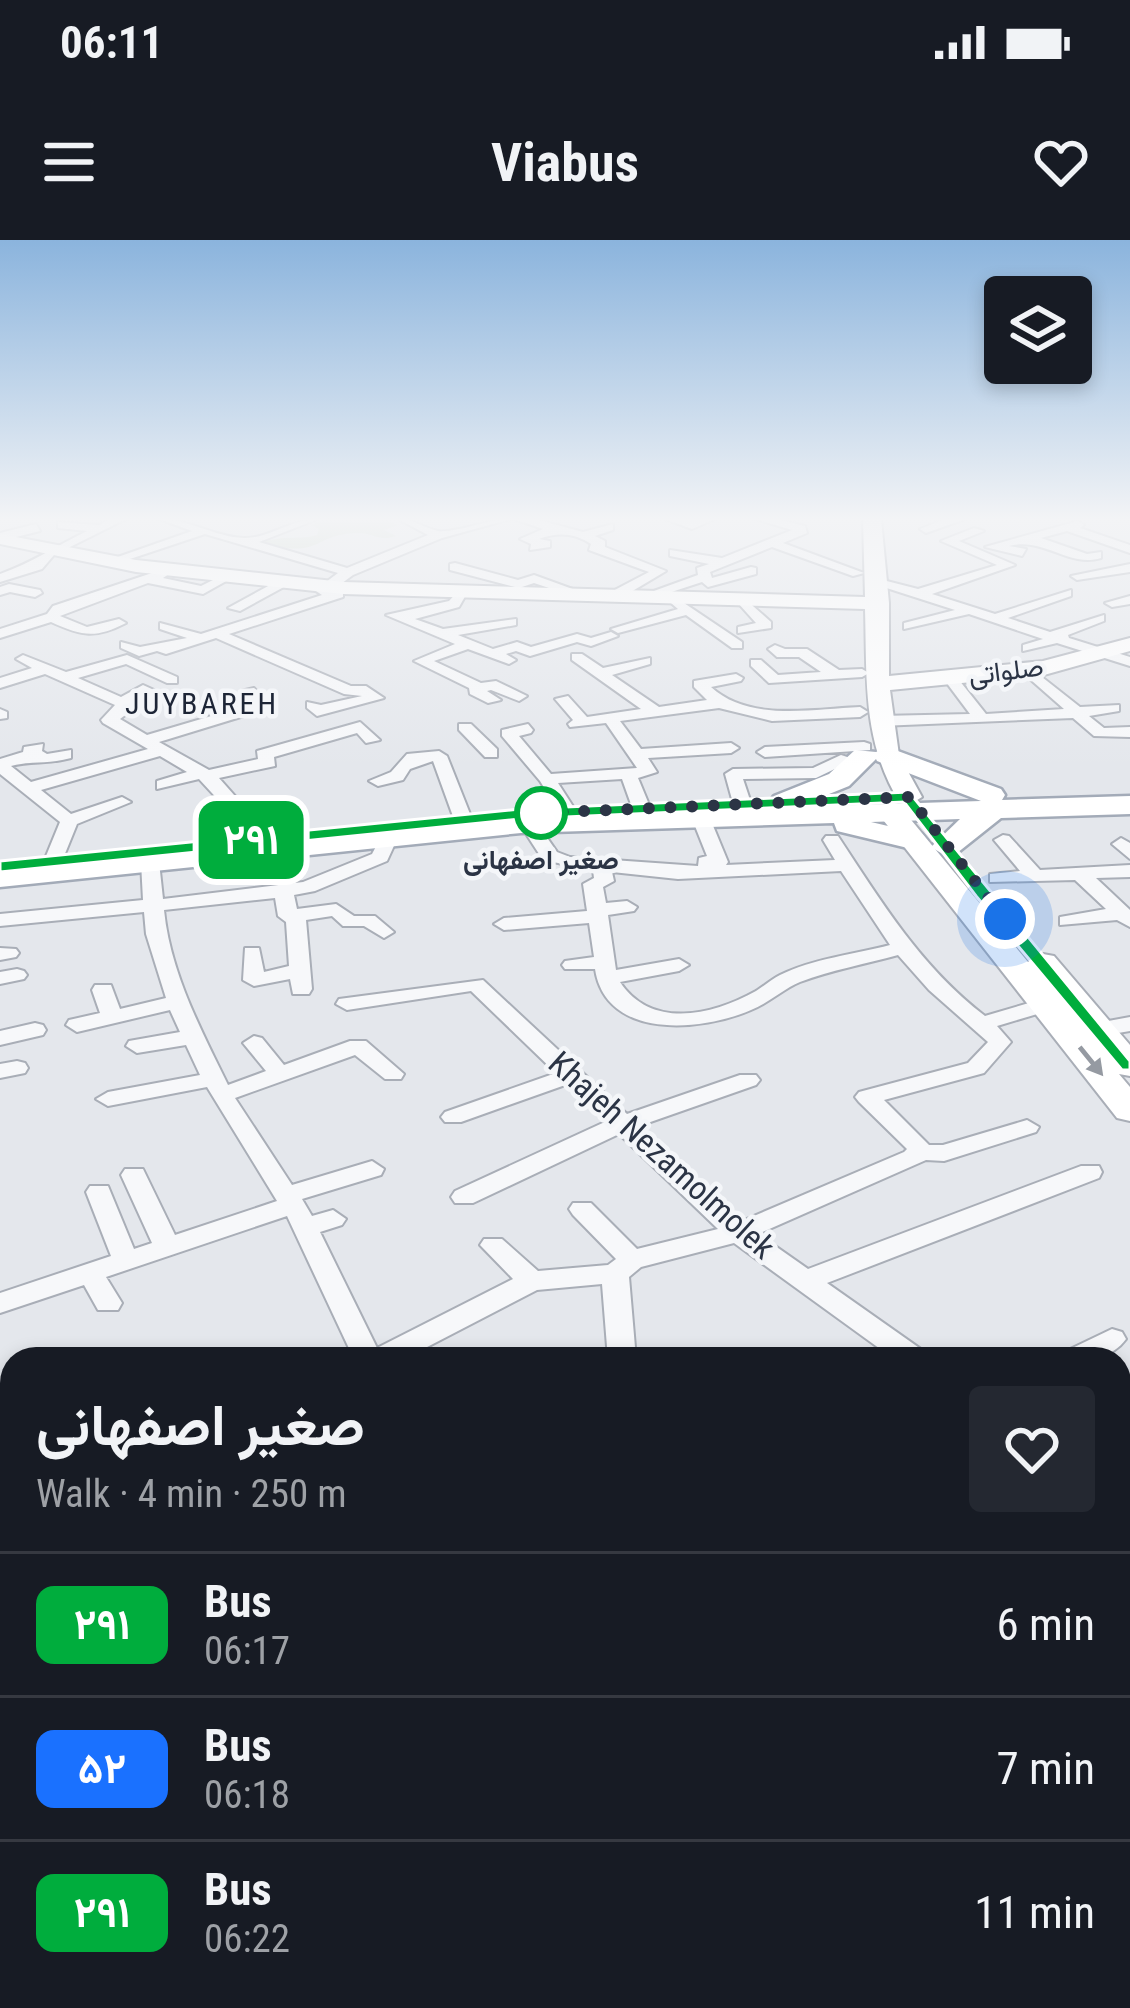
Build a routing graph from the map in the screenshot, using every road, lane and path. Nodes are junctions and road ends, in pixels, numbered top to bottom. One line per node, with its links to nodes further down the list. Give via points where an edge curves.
1 (434, 601): 27 (street)
2 (80, 602): 21 (street)
3 (248, 602): 19 (street)
4 (304, 602): 29 (street)
5 (455, 602): 18 (main road)
6 (730, 602): 18 (main road)
7 (744, 602): 18 (street, via 766,625 740,638)
8 (803, 602): 9 (main road)
9 (823, 602): 10 (main road); 11 (main road)
10 (826, 602)
11 (826, 602)
12 (866, 602): 50 (main road)
13 (868, 602): 35 (main road)
14 (948, 602): 20 (street)
15 (1042, 602): 22 (street)
16 (1112, 602): 17 (street)
17 (1116, 602)
18 (682, 607): 32 (street, via 591,642 577,638 530,652 517,646 502,656)
19 (235, 608)
20 (972, 609): 22 (street); 35 (street)
21 (52, 617): 24 (street, via 86,632); 28 (street)
22 (999, 617): 30 (street)
23 (1100, 618): 30 (street)
24 (119, 623)
25 (165, 626): 31 (street)
26 (498, 626): 27 (street, via 511,622)
27 (445, 633): 32 (street)
28 (0, 634)
29 (222, 635): 31 (street); 62 (street, via 274,652 323,685 376,698)
30 (1058, 636): 37 (street); 40 (street)
31 (202, 639): 34 (street, via 166,650)
32 (471, 643): 56 (street, via 421,661 488,694 491,684)
33 (1130, 644): 37 (main road, صلواتی)
34 (126, 645)
35 (878, 646): 50 (main road)
36 (776, 649): 47 (street, via 802,652)
37 (1101, 650): 40 (main road, صلواتی); 42 (street)
38 (577, 657): 45 (street)
39 (22, 659): 44 (street)
40 (1028, 659): 51 (main road, صلواتی); 64 (street)
41 (645, 662): 45 (street)
42 (1130, 662)
43 (756, 664): 47 (street, via 775,680)
44 (46, 669): 48 (street); 53 (street)
45 (597, 671): 46 (street); 63 (street)
46 (570, 675)
47 (836, 675): 50 (street)
48 (66, 677): 52 (street, via 127,659); 58 (street)
49 (736, 678): 61 (street, via 699,684)
50 (870, 678): 51 (main road, صلواتی); 66 (main road)
51 (950, 678): 68 (street)
52 (172, 680)
53 (0, 683)
54 (143, 690): 58 (street, via 149,693)
55 (249, 691): 73 (street, via 262,706)
56 (519, 696)
57 (563, 699): 65 (street, via 579,720)
58 (120, 702): 73 (street, via 126,707 109,720)
59 (312, 705): 62 (street)
60 (1113, 708): 64 (street)
61 (712, 709): 63 (street); 66 (street)
62 (331, 711): 70 (street)
63 (656, 712): 65 (street)
64 (1075, 712): 67 (street); 71 (street, via 1100,733)
65 (605, 714): 79 (street)
66 (870, 716): 68 (street); 80 (main road)
67 (1039, 717): 68 (street); 72 (street)
68 (982, 718)
69 (465, 728): 84 (street, via 489,751 520,735)
70 (350, 730): 74 (street, via 360,727); 83 (street, via 263,755 269,762)
71 (1130, 732)
72 (1053, 733)
73 (142, 740): 76 (street)
74 (372, 740)
75 (731, 748): 79 (street)
76 (160, 751): 83 (street); 87 (street)
77 (764, 752): 80 (street)
78 (65, 754): 81 (street, via 45,760 37,750)
79 (636, 754): 82 (street, via 649,771)
80 (869, 755): 89 (main road); 91 (street, via 816,773 734,774); 94 (main road); 96 (main road)
81 (0, 765): 87 (street)
82 (628, 773): 84 (street, via 595,768); 93 (street)
83 (203, 775): 86 (street); 101 (street)
84 (547, 779): 95 (street)
85 (378, 781): 98 (street, via 397,776 413,758 440,756)
86 (163, 785)
87 (16, 786): 99 (street)
88 (1130, 794): 89 (main road)
89 (996, 801): 92 (main road); 96 (main road); 105 (main road)
90 (122, 802): 99 (street)
91 (742, 803): 93 (main road); 94 (main road)
92 (1130, 805)
93 (641, 807): 95 (main road)
94 (790, 807): 96 (main road); 96 (main road); 97 (main road)
95 (567, 811): 98 (main road)
96 (901, 811): 105 (main road); 135 (main road)
97 (700, 816): 100 (main road); 111 (street, via 719,862 706,862)
98 (463, 819): 101 (main road)
99 (69, 821): 106 (street)
100 (528, 823): 104 (main road); 110 (street, via 550,856)
101 (264, 839): 106 (main road)
102 (832, 840): 108 (street)
103 (1003, 840): 114 (street)
104 (387, 844): 107 (main road); 117 (street, via 308,887)
105 (946, 847): 139 (main road)
106 (53, 861): 109 (main road)
107 (150, 862): 115 (main road); 118 (street)
108 (847, 865): 111 (street, via 802,860); 127 (street)
109 (0, 866)
110 (602, 866): 111 (street); 120 (street, via 604,881 593,884)
111 (710, 871)
112 (1130, 872): 113 (street)
113 (1079, 873): 114 (street); 122 (street)
114 (1034, 875): 116 (street)
115 (0, 878)
116 (997, 878)
117 (284, 891): 118 (street); 121 (street, via 287,916)
118 (153, 903): 123 (street); 133 (street)
119 (627, 907): 120 (street)
120 (598, 913): 125 (street); 131 (street)
121 (296, 915): 126 (street, via 336,910); 128 (street, via 300,980 254,980)
122 (1126, 917): 124 (street)
123 (0, 920)
124 (1067, 921)
125 (504, 924)
126 (383, 932)
127 (901, 948): 131 (street, via 788,979 692,1024 647,1016 612,990); 137 (street)
128 (252, 952)
129 (572, 965): 131 (street)
130 (679, 965): 131 (street)
131 (605, 970)
132 (103, 990): 136 (street)
133 (178, 1002): 136 (street); 141 (street)
134 (347, 1004): 148 (street, Khajeh Nezamolmolek, via 476,984)
135 (1046, 1004): 137 (street); 152 (main road, one-way to 152)
136 (113, 1018): 138 (street)
137 (982, 1024): 156 (street, via 1000,1042 976,1068 867,1097)
138 (77, 1025)
139 (1115, 1026): 145 (main road)
140 (35, 1030): 142 (street)
141 (193, 1037): 144 (street); 150 (street)
142 (0, 1039)
143 (254, 1043): 146 (street)
144 (137, 1046)
145 (1130, 1066)
146 (280, 1074): 147 (street, via 358,1046); 150 (street)
147 (393, 1074)
148 (572, 1075): 153 (street); 154 (street, Khajeh Nezamolmolek)
149 (748, 1080): 154 (street)
150 (218, 1087): 151 (street); 162 (street)
151 (108, 1100)
152 (1130, 1110)
153 (453, 1118)
154 (623, 1123): 161 (street); 165 (street, Khajeh Nezamolmolek)
155 (1027, 1127): 156 (street, via 944,1154)
156 (920, 1152): 165 (street)
157 (372, 1169): 162 (street)
158 (1090, 1172): 172 (street)
159 (134, 1175): 166 (street)
160 (99, 1192): 168 (street)
161 (464, 1197)
162 (295, 1209): 164 (street); 166 (street); 176 (street)
163 (582, 1209): 169 (street)
164 (333, 1219)
165 (738, 1233): 169 (street); 172 (street, Khajeh Nezamolmolek)
166 (166, 1245): 168 (street)
167 (493, 1245): 171 (street)
168 (125, 1259): 170 (street)
169 (623, 1267): 171 (street); 178 (street)
170 (89, 1271): 173 (street); 174 (street)
171 (532, 1281): 177 (street)
172 (805, 1281): 179 (street, Khajeh Nezamolmolek)
173 (0, 1303)
174 (108, 1303)
175 (1112, 1339): 180 (street)
176 (363, 1347)
177 (394, 1347)
178 (622, 1347)
179 (898, 1347)
180 (1097, 1347)

